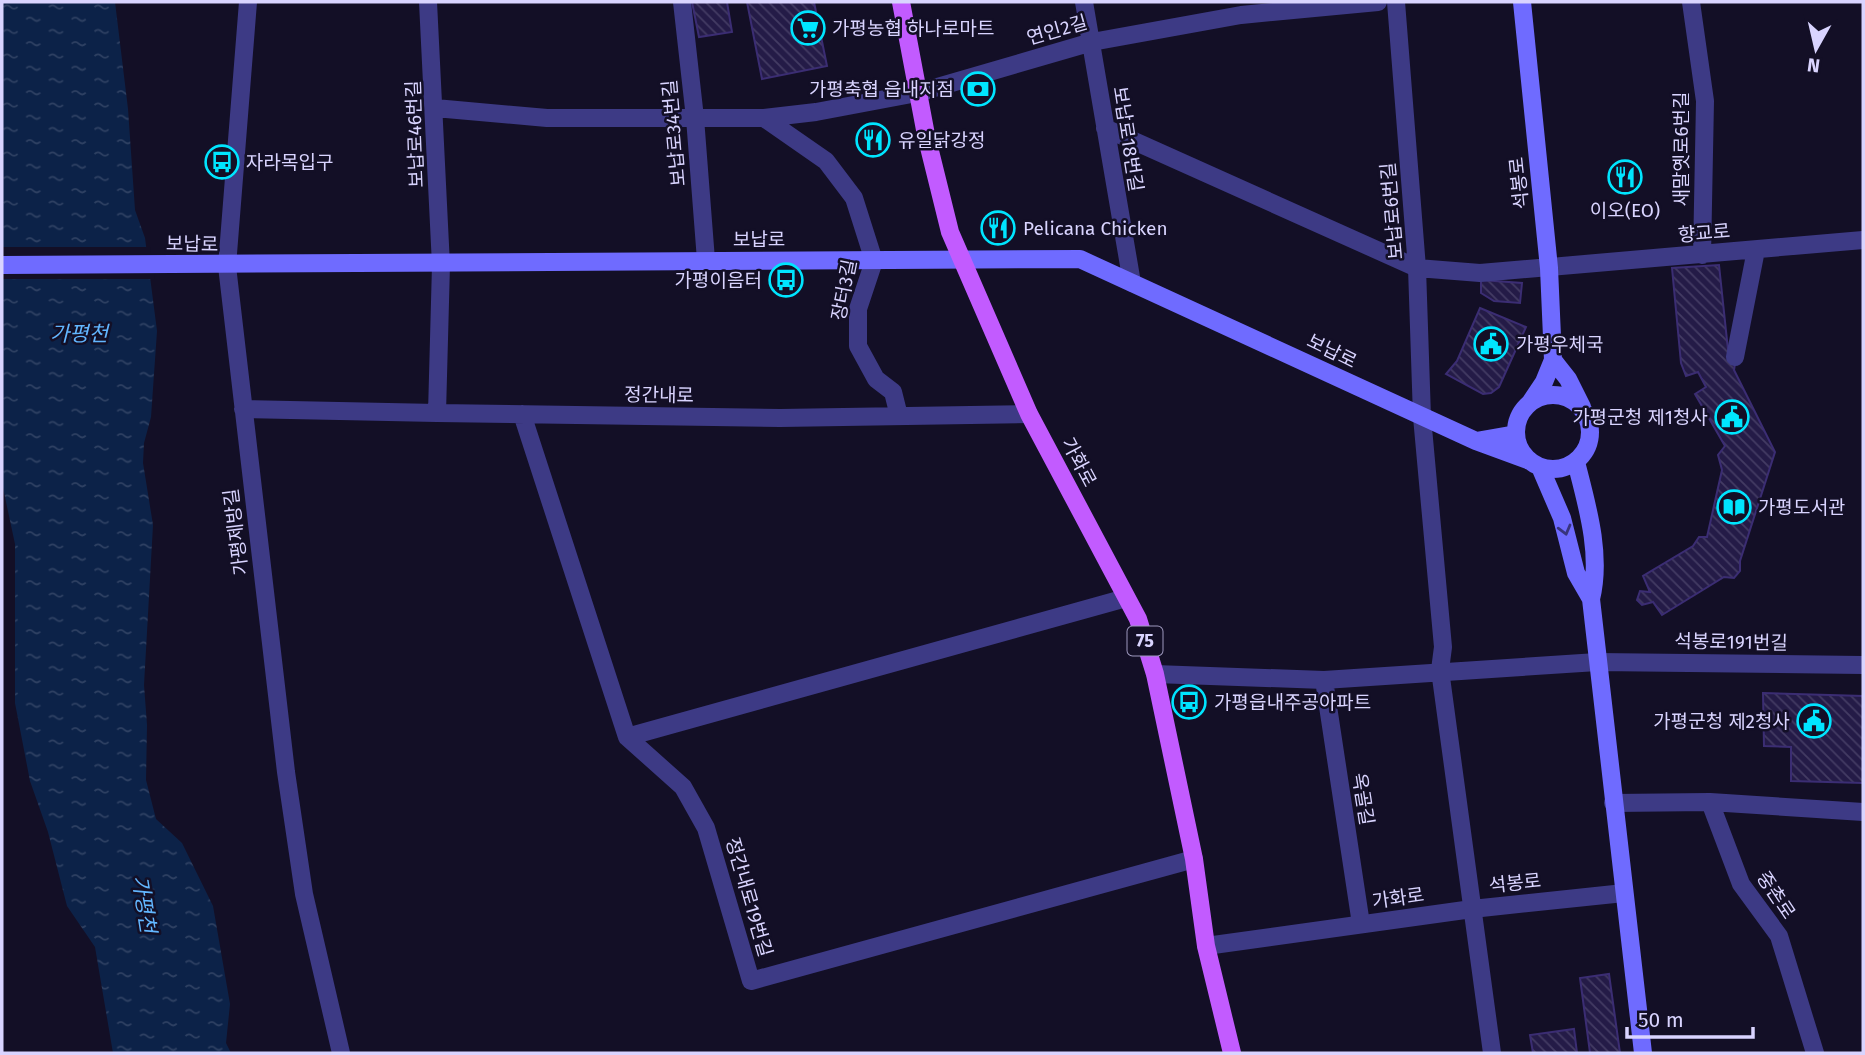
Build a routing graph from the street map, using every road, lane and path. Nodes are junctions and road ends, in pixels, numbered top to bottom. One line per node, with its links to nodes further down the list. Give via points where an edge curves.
1 (248, 2): 25 (street, 가평제방길)
2 (429, 2): 13 (street, 보납로46번길)
3 (681, 2): 14 (street, 보납로34번길)
4 (901, 2): 12 (main road, 가화로 / 75)
5 (1084, 2): 11 (street, 보납로18번길)
6 (1378, 2): 10 (street, 연인2길)
7 (1396, 2): 26 (street, 보납로6번길)
8 (1521, 2): 27 (main road, 석봉로)
9 (1690, 2): 19 (street, 새말옛로6번길, via 1704,101)
10 (1240, 8): 11 (street, 연인2길)
11 (1092, 42): 12 (street, 연인2길); 16 (street, 보납로18번길)
12 (917, 93): 15 (street); 22 (main road, 가화로 / 75, via 950,232)
13 (435, 108): 14 (street, via 547,118); 24 (street, 보납로46번길)
14 (695, 118): 15 (street); 20 (street, 보납로34번길)
15 (764, 118): 21 (street, 장터3길, via 803,142 837,172 854,198)
16 (1105, 128): 26 (street, 향교로); 28 (street, 보납로18번길)
17 (1863, 240): 18 (street, 향교로)
18 (1756, 250): 19 (street, 향교로); 29 (street)
19 (1702, 255): 27 (street, 향교로)
20 (706, 260): 21 (main road, 보납로); 24 (main road, 보납로)
21 (874, 261): 22 (main road, 보납로); 37 (street, 장터3길, via 858,310 858,346 876,379 893,392)
22 (962, 261): 28 (main road, 보납로, via 1080,259); 36 (main road, 가화로 / 75)
23 (2, 265): 25 (main road, 보납로)
24 (441, 265): 25 (main road, 보납로); 33 (street)
25 (227, 266): 32 (street, 가평제방길)
26 (1417, 268): 27 (street, 향교로, via 1480,273); 38 (street, 보납로6번길)
27 (1549, 268): 30 (main road, 석봉로)
28 (1132, 283): 38 (main road, 보납로)
29 (1735, 357)
30 (1553, 360): 31 (main road); 34 (main road)
31 (1530, 403): 34 (main road, via 1553,395 1566,397); 39 (main road, via 1517,423)
32 (243, 409): 33 (street, 정간내로); 59 (street, 가평제방길, via 302,881)
33 (437, 413): 35 (street, 정간내로)
34 (1585, 413): 41 (main road, via 1590,439)
35 (522, 414): 37 (street, 정간내로); 50 (street, 정간내로19번길)
36 (1029, 414): 37 (street, 정간내로); 43 (main road, 가화로 / 75)
37 (899, 416)
38 (1422, 417): 40 (main road, 보납로); 47 (street, 보납로6번길, via 1443,648)
39 (1516, 435): 40 (main road); 42 (main road, via 1518,445)
40 (1476, 441): 42 (main road, 보납로)
41 (1576, 462): 42 (main road, via 1559,469); 44 (main road, via 1597,577)
42 (1535, 464): 44 (main road, one-way to 44, via 1562,517 1576,573)
43 (1126, 598): 48 (main road, 가화로 / 75, via 1138,619); 50 (street)
44 (1591, 599): 45 (main road)
45 (1597, 662): 46 (street, 석봉로191번길); 47 (street); 52 (main road)
46 (1863, 665)
47 (1440, 670): 49 (street); 56 (street)
48 (1155, 674): 49 (street); 54 (main road, 가화로 / 75)
49 (1324, 680): 57 (street, 옥골길)
50 (627, 737): 54 (street, 정간내로19번길, via 682,787 706,828 751,981)
51 (1710, 802): 52 (street); 53 (street); 63 (street, 중촌로, via 1741,884 1779,936)
52 (1613, 803): 55 (main road)
53 (1863, 812)
54 (1194, 859): 58 (main road, 가화로 / 75)
55 (1624, 893): 56 (street, 석봉로); 62 (main road)
56 (1472, 909): 57 (street, 가화로); 61 (street, 석봉로)
57 (1361, 924): 58 (street, 가화로)
58 (1206, 946): 60 (main road, 가화로 / 75)
59 (341, 1053)
60 (1232, 1053)
61 (1492, 1053)
62 (1643, 1053)
63 (1815, 1053)

